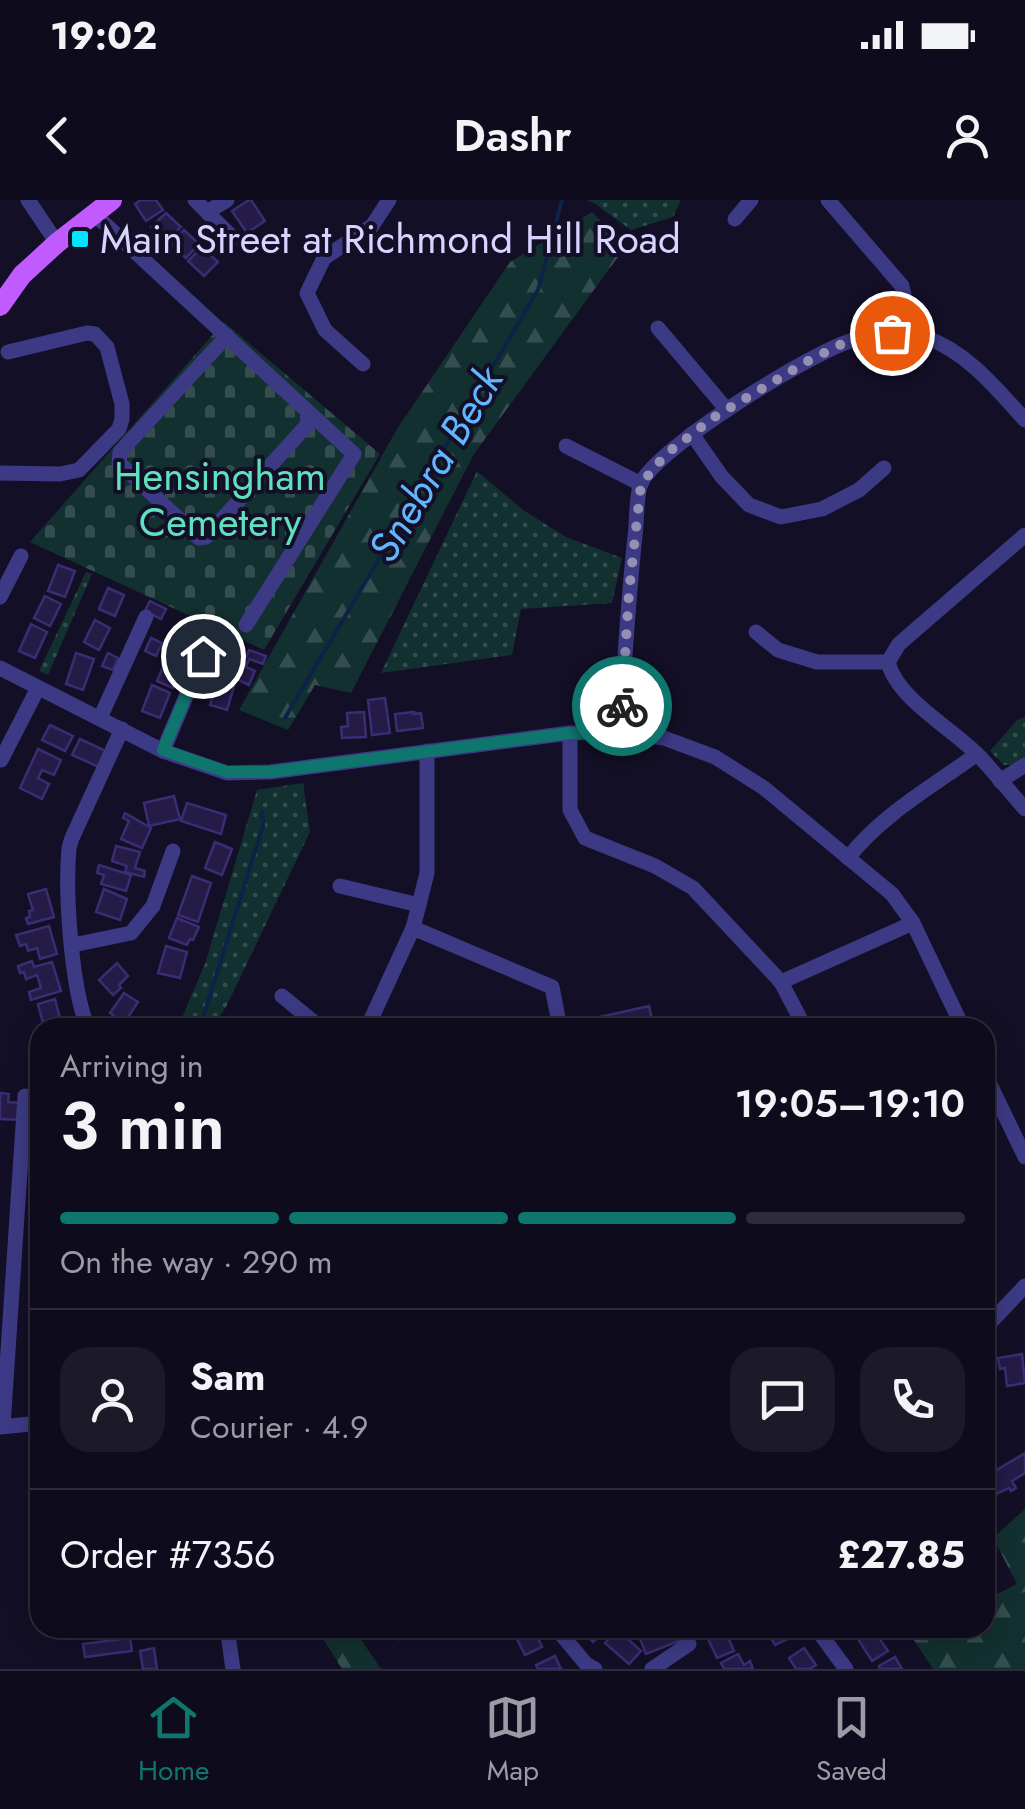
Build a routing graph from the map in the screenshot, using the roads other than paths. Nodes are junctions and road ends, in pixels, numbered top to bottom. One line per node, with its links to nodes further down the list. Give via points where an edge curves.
1 (28, 200): 11 (street)
2 (112, 200): 8 (main road)
3 (227, 200): 7 (street)
4 (751, 200): 9 (street)
5 (828, 200): 15 (street, via 902,286)
6 (384, 202): 18 (street, via 372,226 324,258 307,293 325,330)
7 (201, 206): 10 (street)
8 (94, 214): 11 (main road); 16 (street)
9 (735, 219)
10 (233, 238)
11 (57, 244): 12 (main road)
12 (7, 282): 13 (main road)
13 (0, 306)
14 (658, 328): 19 (street)
15 (908, 335): 19 (street, via 850,340); 21 (street, via 960,353)
16 (227, 336): 20 (street); 20 (street, via 120,452 118,463 206,538 307,425)
17 (8, 352): 25 (street, via 95,334 107,347 123,413 119,428 79,470)
18 (363, 364)
19 (727, 410): 22 (street)
20 (308, 412): 31 (street, via 354,454)
21 (1025, 420)
22 (692, 434): 24 (street, via 749,505 781,517 822,509); 26 (street)
23 (566, 446): 26 (street)
24 (884, 468)
25 (0, 473)
26 (641, 484): 39 (street)
27 (1025, 535): 33 (street, via 899,644)
28 (21, 556): 29 (street)
29 (0, 597)
30 (146, 617): 37 (street)
31 (246, 625)
32 (756, 632): 33 (street, via 778,650 817,662)
33 (888, 662): 43 (street, via 891,676)
34 (204, 665): 41 (street)
35 (0, 668): 36 (street)
36 (38, 688): 37 (street); 44 (street)
37 (100, 718): 38 (street)
38 (122, 729): 41 (street); 54 (street, via 69,848)
39 (620, 732): 40 (street); 49 (street, via 664,738 715,757)
40 (570, 733): 42 (street); 55 (street, via 570,810 585,838 693,888)
41 (163, 750): 42 (street, via 227,772)
42 (427, 752): 51 (street, via 427,873)
43 (977, 754): 46 (street); 49 (street, via 878,826)
44 (1, 760)
45 (1025, 765): 46 (street)
46 (1000, 781): 47 (street)
47 (1025, 809)
48 (173, 850): 54 (street, via 153,906 130,933)
49 (848, 858): 52 (street, via 892,894)
50 (340, 886): 51 (street)
51 (419, 904): 53 (street)
52 (913, 923): 55 (street); 62 (street)
53 (413, 928): 59 (street); 60 (street, via 552,988)
54 (73, 945): 57 (street)
55 (781, 982): 61 (street)
56 (282, 996): 58 (street)
57 (84, 1018)
58 (309, 1018)
59 (372, 1018)
60 (558, 1018)
61 (800, 1018)
62 (958, 1018)
63 (995, 1095): 65 (street)
64 (25, 1096): 67 (street)
65 (1025, 1157)
66 (0, 1183): 67 (street)
67 (18, 1190): 71 (street)
68 (1023, 1292): 69 (street)
69 (995, 1319)
70 (30, 1424): 71 (street)
71 (2, 1427)
72 (228, 1638): 77 (street)
73 (564, 1638): 76 (street)
74 (823, 1638): 79 (street)
75 (689, 1644): 78 (street)
76 (587, 1667)
77 (233, 1669)
78 (652, 1669)
79 (846, 1669)

